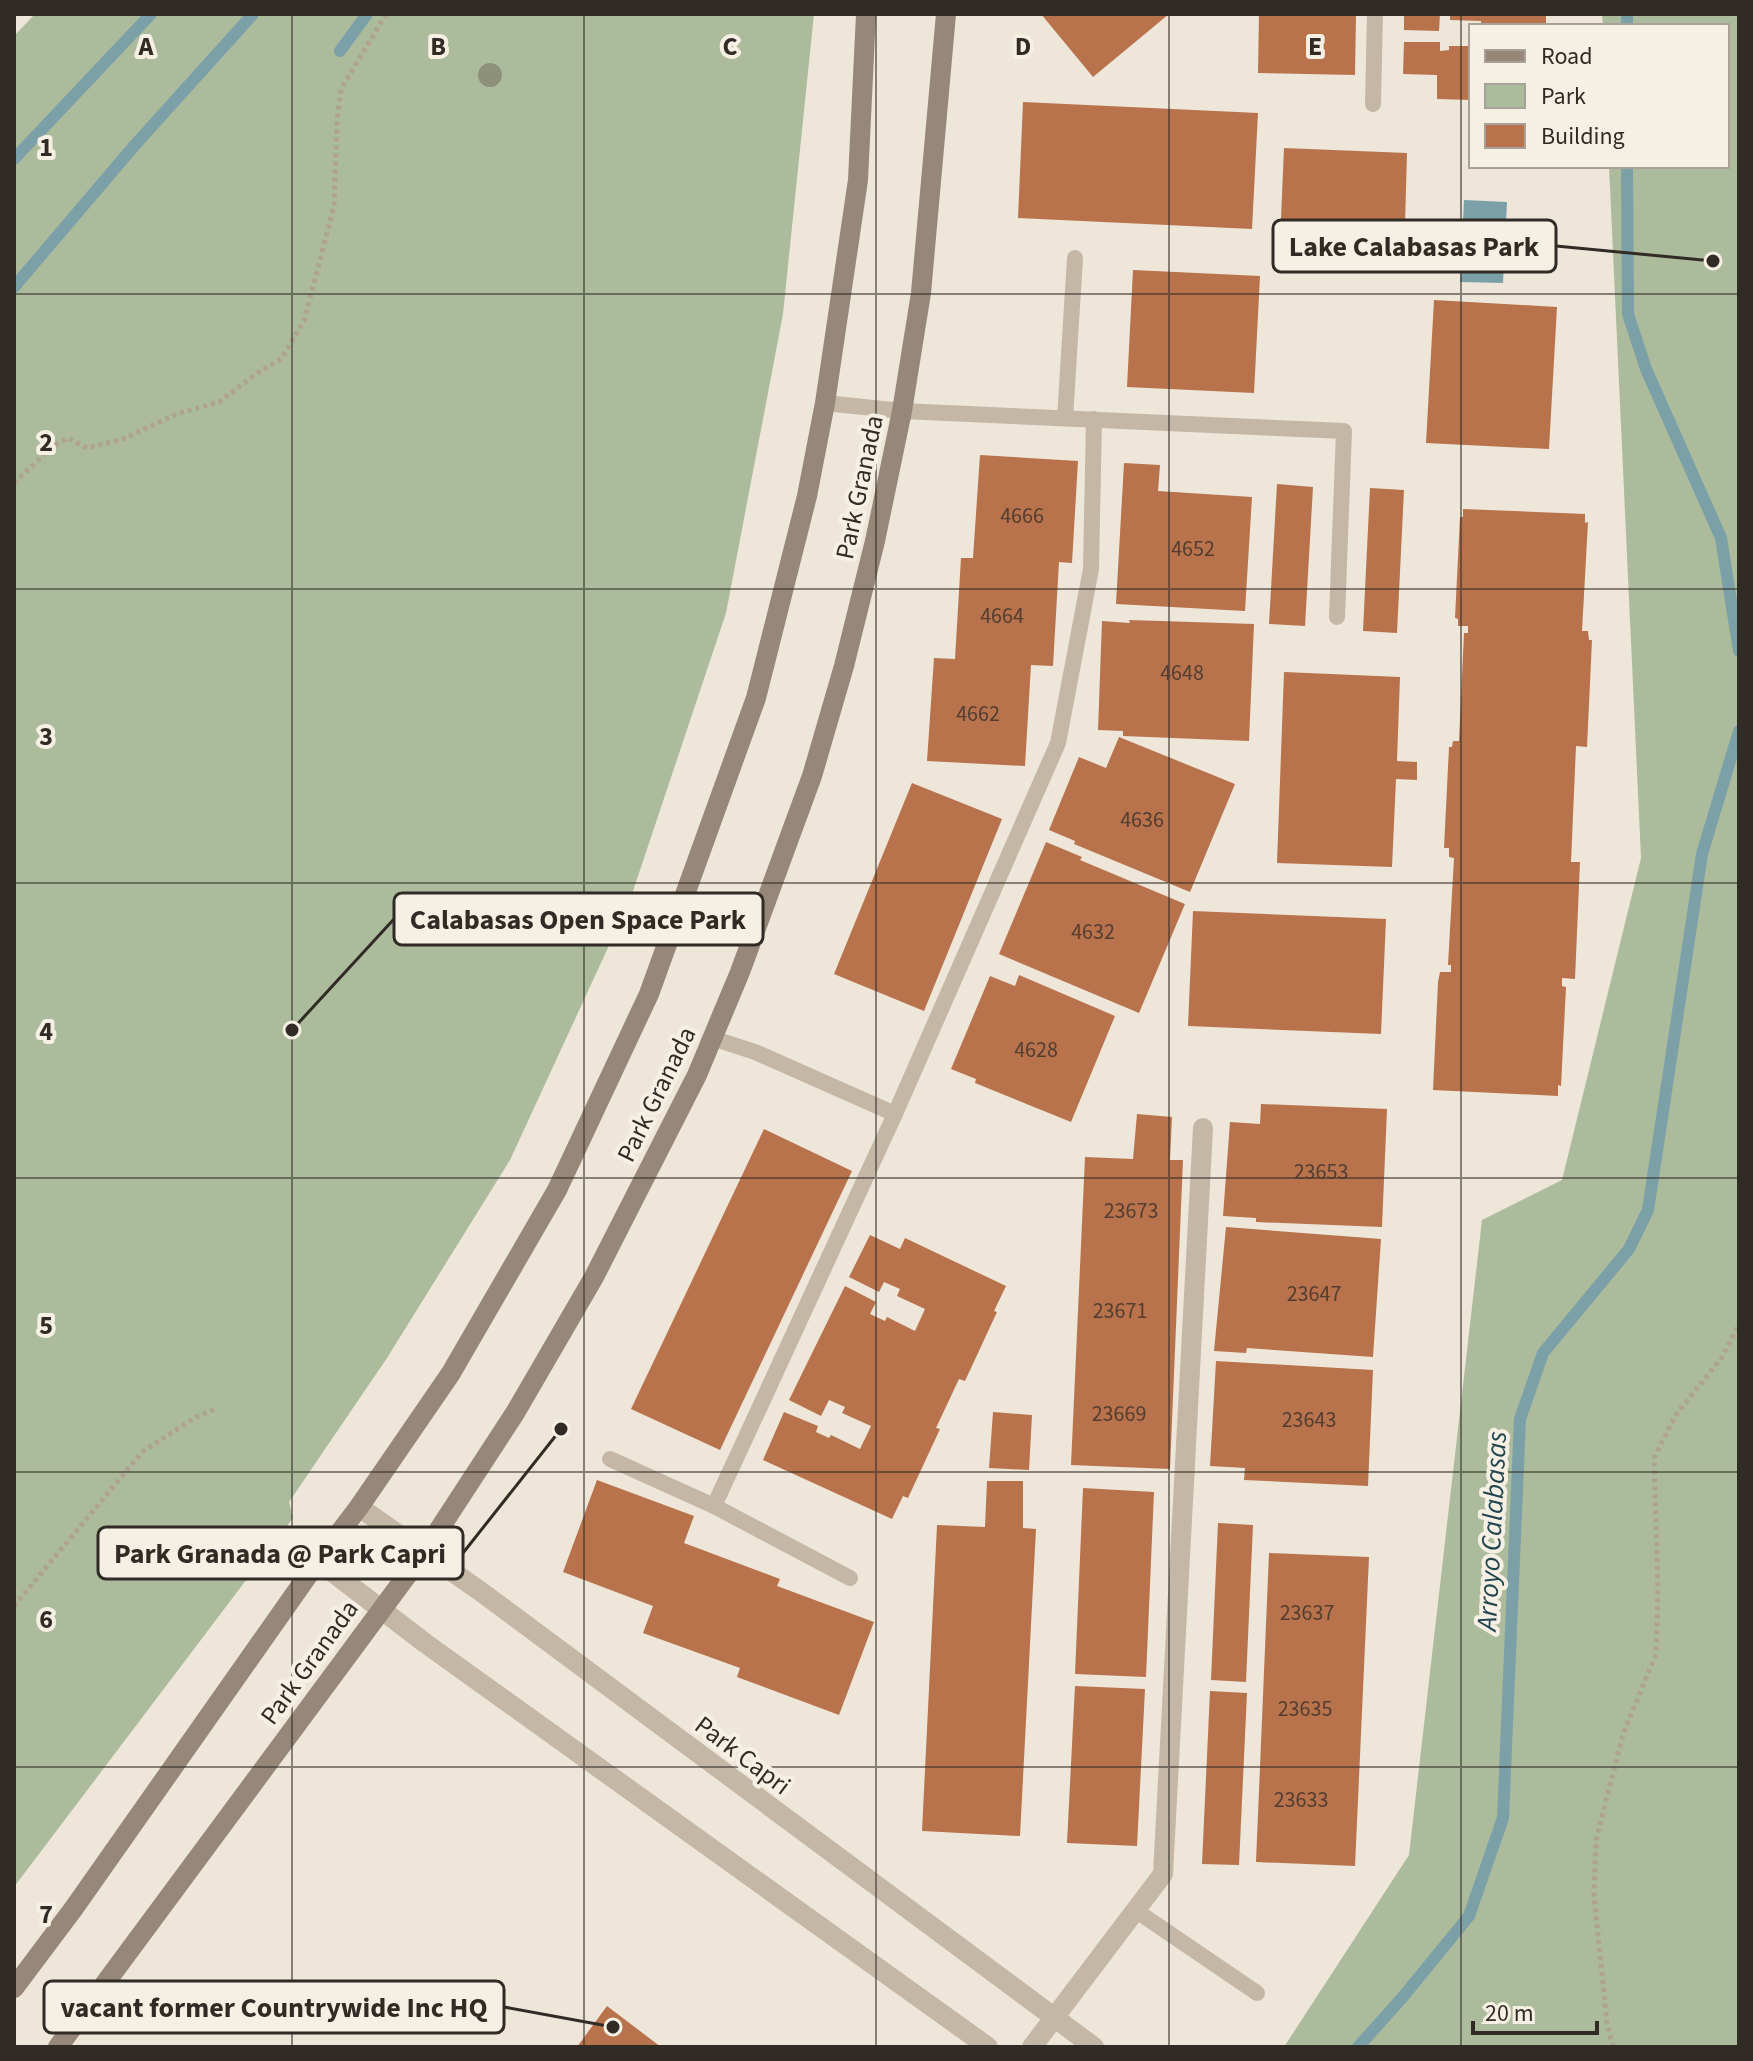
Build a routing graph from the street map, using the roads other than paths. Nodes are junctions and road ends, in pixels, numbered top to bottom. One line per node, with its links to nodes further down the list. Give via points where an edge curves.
1 (866, 14): 6 (street, Park Granada, via 858,180)
2 (946, 14): 7 (street, Park Granada, via 921,293)
3 (1375, 14): 4 (lane)
4 (1373, 104)
5 (1075, 258): 8 (lane)
6 (825, 403): 7 (lane); 16 (street, Park Granada, via 756,698 649,994 557,1190 451,1373)
7 (902, 411): 8 (lane); 11 (street, Park Granada, via 875,541 812,776)
8 (1065, 418): 9 (lane)
9 (1094, 419): 10 (lane, via 1344,431); 12 (lane, via 1091,569 1058,743)
10 (1337, 617)
11 (712, 1038): 12 (lane); 17 (street, Park Granada, via 594,1277 515,1413)
12 (895, 1114): 15 (lane)
13 (1203, 1128): 21 (street, via 1163,1874)
14 (610, 1459): 15 (lane)
15 (714, 1506): 19 (lane)
16 (359, 1507): 17 (street, Park Capri); 18 (street, Park Granada)
17 (425, 1551): 20 (street, Park Granada); 24 (street, Park Capri)
18 (318, 1561): 20 (street); 22 (street, Park Granada)
19 (850, 1578)
20 (381, 1609): 25 (street, Park Granada); 26 (street)
21 (1135, 1910): 23 (lane); 24 (street)
22 (14, 1988)
23 (1257, 1993)
24 (1053, 2018): 27 (street); 28 (street, Park Capri)
25 (58, 2047)
26 (988, 2047)
27 (1032, 2047)
28 (1094, 2047)

